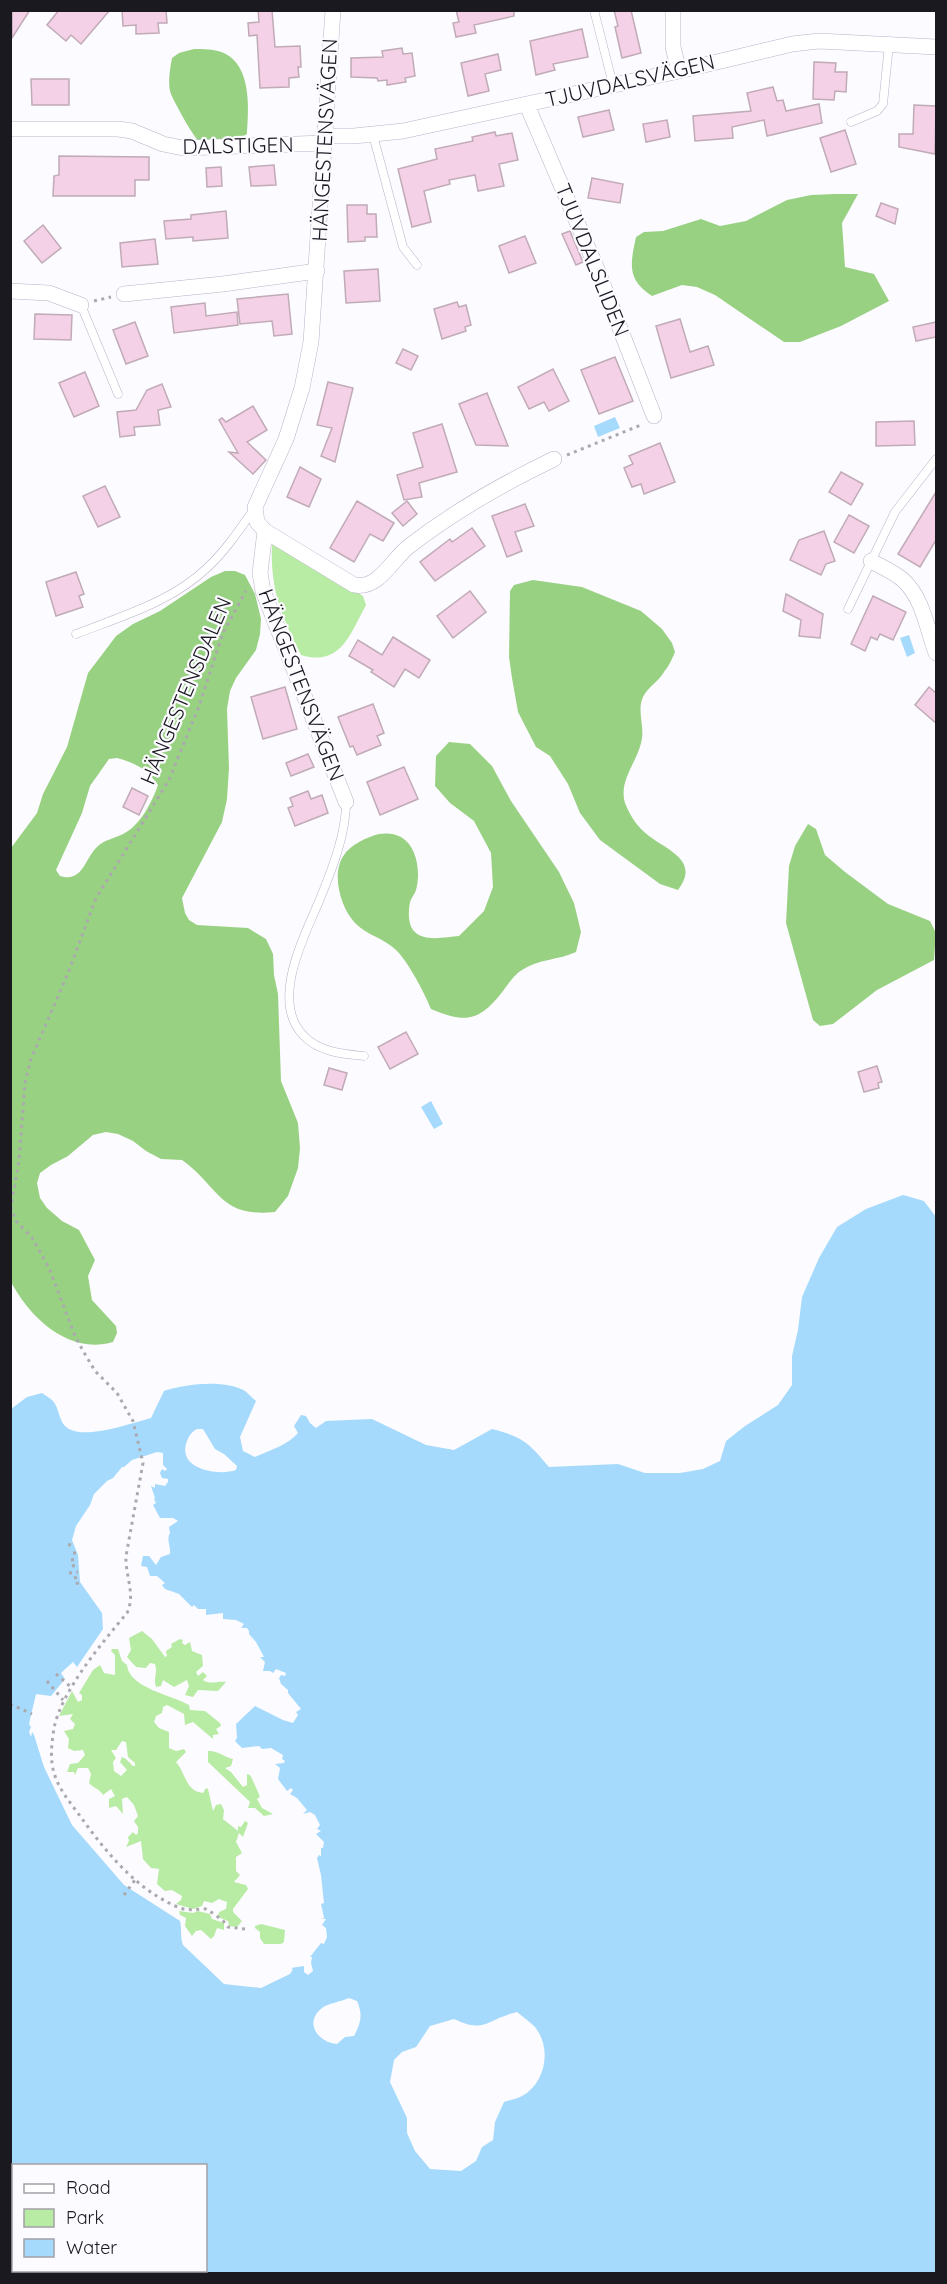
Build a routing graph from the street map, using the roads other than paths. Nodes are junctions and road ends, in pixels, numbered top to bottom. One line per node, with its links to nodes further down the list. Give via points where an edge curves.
1 (333, 10): 12 (street, HÄNGESTENSVÄGEN)
2 (594, 10): 7 (lane)
3 (673, 10): 6 (street, via 673,47)
4 (889, 44): 5 (street, TJUVDALSVÄGEN); 6 (street, TJUVDALSVÄGEN, via 792,44); 9 (lane, via 884,104)
5 (936, 47)
6 (679, 71): 7 (street, TJUVDALSVÄGEN)
7 (613, 85): 8 (street, TJUVDALSVÄGEN)
8 (527, 105): 11 (street, TJUVDALSVÄGEN); 19 (street, TJUVDALSLIDEN)
9 (851, 122)
10 (10, 129): 12 (street, DALSTIGEN, via 118,129 173,147 198,149)
11 (373, 135): 12 (street, TJUVDALSVÄGEN); 13 (lane, via 403,247)
12 (325, 140): 14 (street, HÄNGESTENSVÄGEN)
13 (417, 265)
14 (317, 271): 16 (street, HÄNGESTENSVÄGEN); 22 (street, HÄNGESTENSVÄGEN, via 311,342 302,388 285,443)
15 (10, 291): 17 (street, via 49,293)
16 (124, 294)
17 (81, 304): 18 (lane)
18 (118, 394)
19 (654, 416)
20 (554, 459): 23 (street, via 453,515 407,548 367,586 354,585)
21 (936, 459): 24 (lane, via 895,512)
22 (255, 507): 23 (street, HÄNGESTENSVÄGEN, via 257,522); 26 (lane, via 208,568 177,592)
23 (265, 531): 28 (street, HÄNGESTENSVÄGEN, via 260,573 263,591)
24 (871, 561): 25 (lane); 27 (street, via 895,573 912,590)
25 (848, 609)
26 (76, 634)
27 (936, 653)
28 (346, 802): 29 (lane, via 338,846 292,969 291,1011 297,1028 311,1042 332,1051)
29 (364, 1056)

